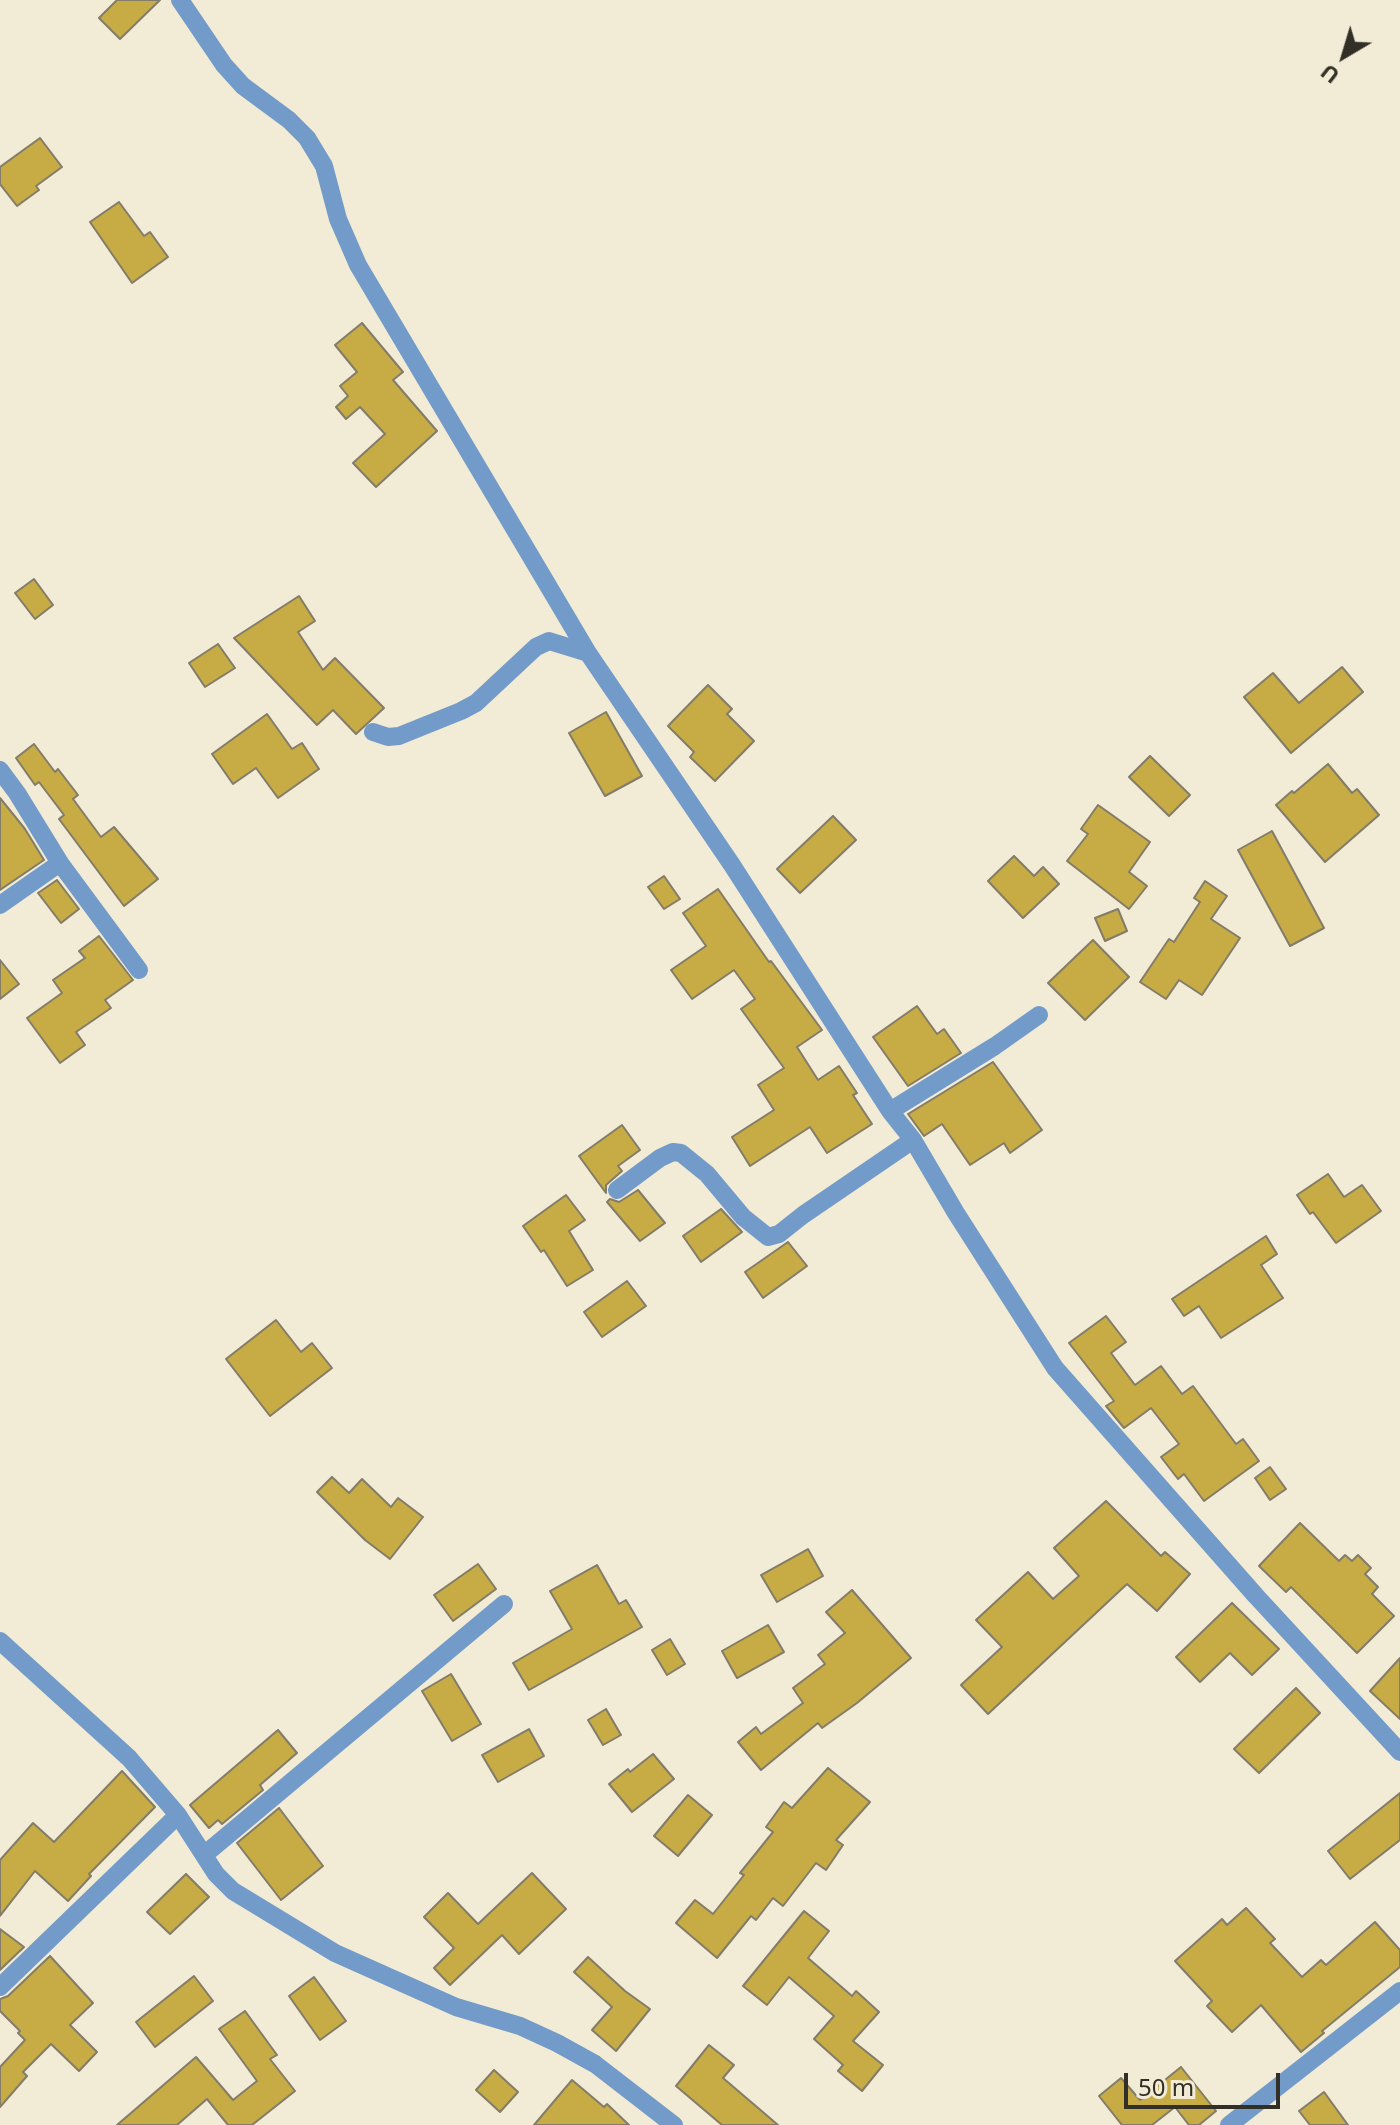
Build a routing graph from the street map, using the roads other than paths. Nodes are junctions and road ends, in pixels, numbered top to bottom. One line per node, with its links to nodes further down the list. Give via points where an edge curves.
1 (180, 0): 2 (street, via 243,86 307,138 324,166 358,265)
2 (588, 653): 3 (street, via 549,641 461,711 399,736); 9 (street)
3 (373, 732)
4 (0, 770): 5 (street)
5 (60, 863): 6 (street); 7 (street)
6 (0, 905)
7 (139, 970)
8 (1039, 1015): 9 (street)
9 (890, 1111): 10 (street)
10 (913, 1140): 11 (street, via 772,1237 743,1217 707,1174 681,1153 660,1158); 14 (street, via 1055,1368)
11 (617, 1190)
12 (504, 1604): 16 (street)
13 (0, 1641): 15 (street, via 129,1758)
14 (1400, 1752)
15 (178, 1815): 16 (street); 17 (street)
16 (204, 1855): 20 (street, via 233,1891 335,1953 456,2007 557,2043 595,2064)
17 (0, 1987)
18 (1400, 1991): 19 (street)
19 (1251, 2119): 21 (street)
20 (674, 2125)
21 (1229, 2125)

